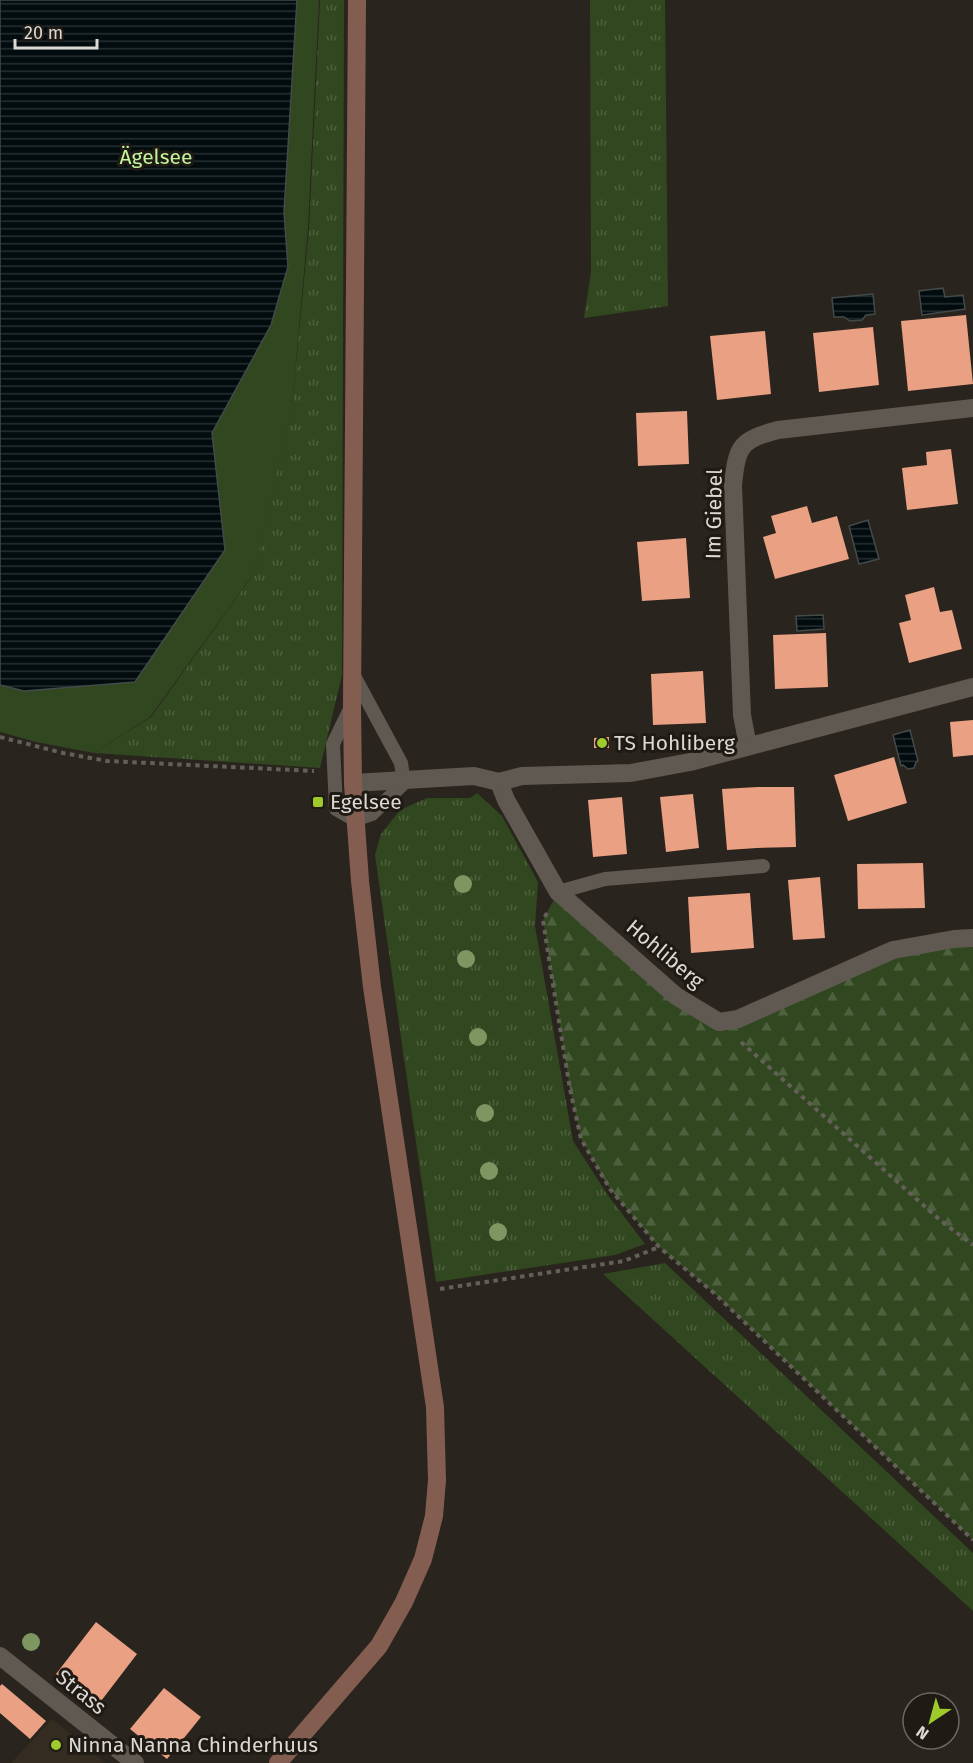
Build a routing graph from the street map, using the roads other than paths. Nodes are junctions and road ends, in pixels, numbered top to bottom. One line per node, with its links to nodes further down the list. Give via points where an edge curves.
1 (357, 0): 3 (street)
2 (973, 408): 6 (street, Im Giebel, via 778,430 755,436 741,447 733,485 742,715)
3 (352, 672): 5 (street); 7 (lane, via 401,763)
4 (973, 687): 6 (street)
5 (352, 705): 9 (street); 10 (lane, via 333,744 336,808)
6 (748, 747): 8 (street, via 631,773 522,776)
7 (404, 779): 8 (street, via 474,776); 9 (street); 10 (lane, via 372,814)
8 (499, 782): 12 (street, Hohliberg)
9 (353, 783): 10 (street)
10 (356, 820): 16 (street, via 372,987 435,1407 437,1480 434,1516 423,1559 380,1646)
11 (763, 866): 12 (lane, via 605,879)
12 (558, 892): 13 (street, Hohliberg, via 676,996 718,1022 738,1018 893,950)
13 (973, 938)
14 (0, 1656): 15 (street, Strass)
15 (135, 1763)
16 (278, 1763)

